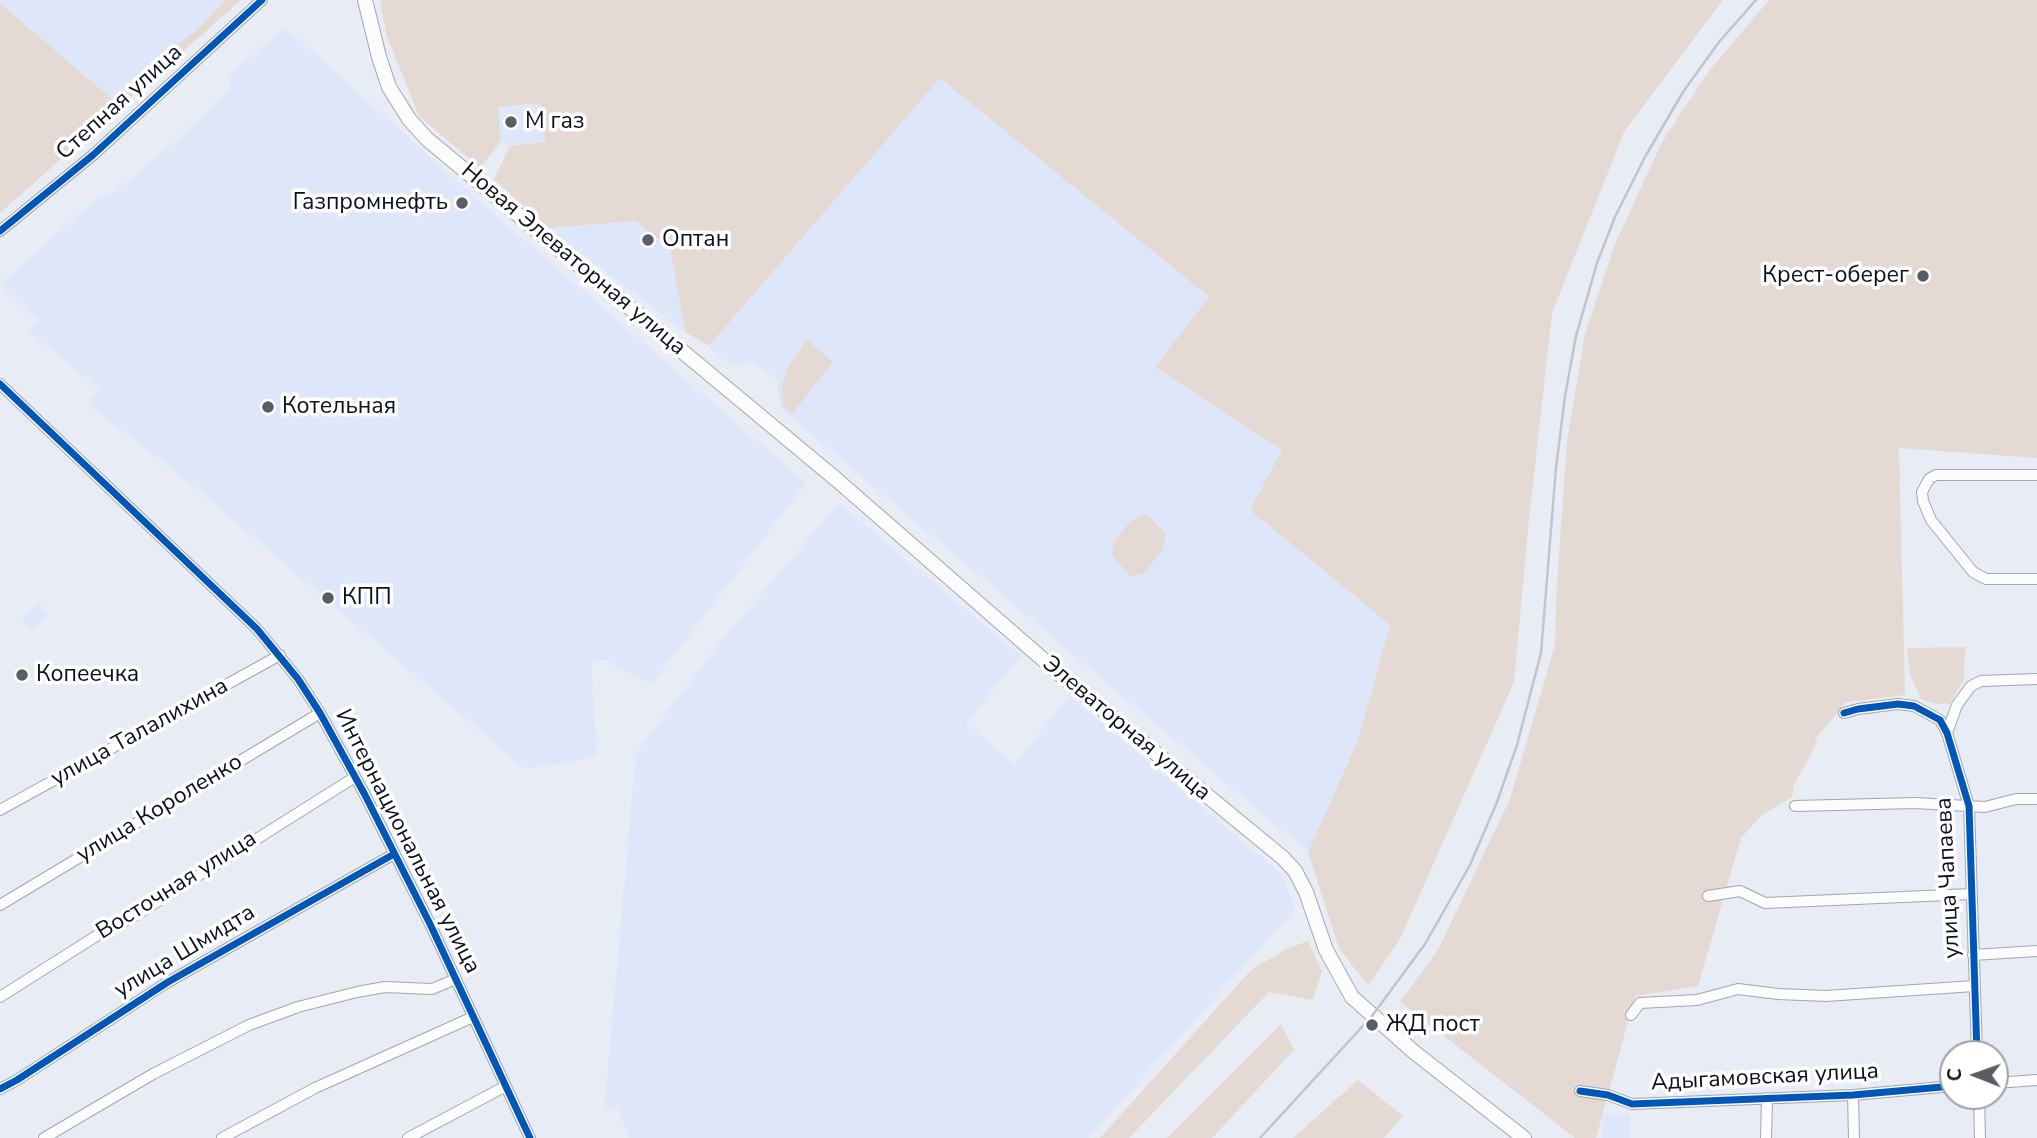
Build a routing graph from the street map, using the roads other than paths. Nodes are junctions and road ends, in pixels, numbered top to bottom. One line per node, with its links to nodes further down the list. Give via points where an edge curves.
1 (262, 0): 3 (street, Степная улица, via 93,155)
2 (365, 0): 6 (main road, Новая Элеваторная улица, via 389,87 408,119 427,139)
3 (0, 231)
4 (0, 384): 8 (street, Интернациональная улица)
5 (2037, 475): 7 (street, via 1936,475 1924,485 1923,501 1942,535 1973,572 2004,581)
6 (837, 480): 43 (main road, Элеваторная улица, via 1062,677 1283,858 1306,892 1335,969 1352,997)
7 (2037, 579)
8 (280, 655): 10 (street, Интернациональная улица); 17 (street, улица Талалихина)
9 (2037, 679): 12 (street, via 1981,681 1971,686 1957,705)
10 (320, 713): 13 (street, Интернациональная улица); 21 (street, улица Короленко)
11 (1844, 713): 12 (street, via 1898,704 1914,706 1940,720)
12 (1947, 733): 16 (street, улица Чапаева)
13 (355, 777): 18 (street, Интернациональная улица); 26 (street, Восточная улица)
14 (2037, 799): 16 (street)
15 (1795, 806): 16 (street)
16 (1969, 806): 19 (street, улица Чапаева)
17 (0, 810)
18 (394, 854): 24 (street, Интернациональная улица); 34 (street, улица Шмидта, via 168,982)
19 (1971, 894): 20 (street, улица Чапаева, via 1765,902 1740,891); 23 (street, улица Чапаева)
20 (1708, 897)
21 (0, 905)
22 (2037, 951): 23 (street)
23 (1973, 956): 25 (street, улица Чапаева)
24 (456, 979): 28 (street, Интернациональная улица); 39 (street, via 432,989 385,987 298,1007 153,1074)
25 (1974, 986): 27 (street, via 1826,996 1738,989 1698,1000 1640,1003); 29 (street, улица Чапаева)
26 (0, 997)
27 (1632, 1015)
28 (473, 1017): 32 (street, Интернациональная улица); 40 (street, via 315,1088)
29 (1976, 1040)
30 (2037, 1080): 31 (street)
31 (2009, 1082)
32 (506, 1086): 41 (street); 42 (street, Интернациональная улица)
33 (1939, 1087): 36 (street, Адыгамовская улица)
34 (0, 1089)
35 (1580, 1091): 37 (street, Адыгамовская улица, via 1632,1104)
36 (1853, 1095): 37 (street, Адыгамовская улица); 45 (street)
37 (1767, 1098): 44 (street, Адыгамовская улица)
38 (1979, 1110): 46 (street)
39 (44, 1138)
40 (222, 1138)
41 (408, 1138)
42 (530, 1138)
43 (1524, 1138)
44 (1766, 1138)
45 (1854, 1138)
46 (1980, 1138)

